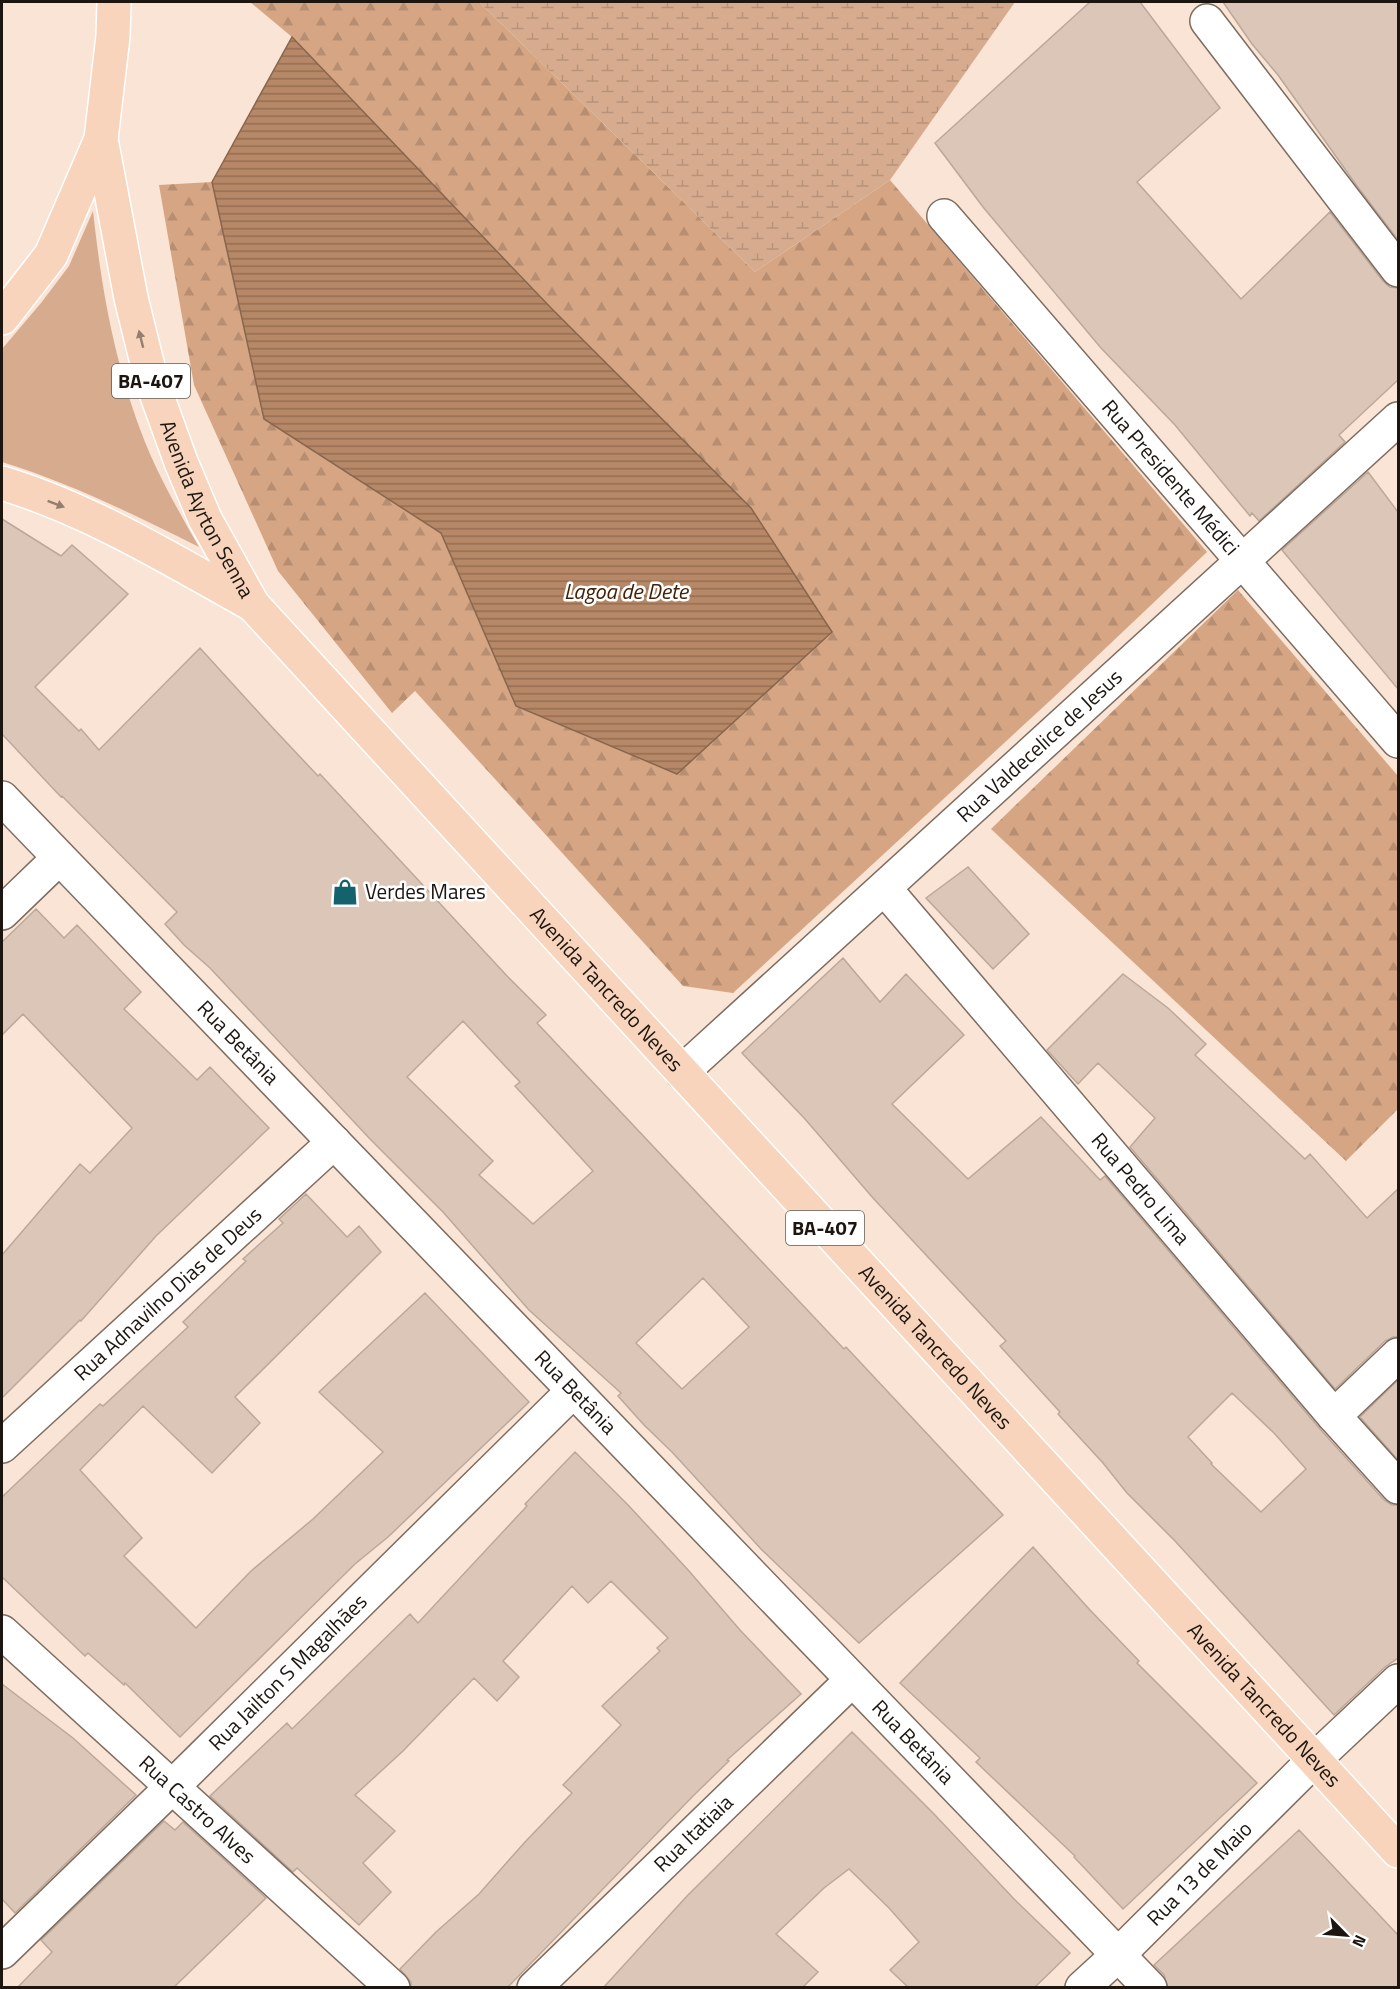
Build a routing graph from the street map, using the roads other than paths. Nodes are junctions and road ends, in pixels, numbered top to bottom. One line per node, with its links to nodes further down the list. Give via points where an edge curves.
1 (114, 2): 3 (main road)
2 (1207, 21): 5 (street)
3 (101, 139): 6 (main road, via 51,255); 10 (main road, Avenida Ayrton Senna / BA-407, one-way to 3, via 205,519 151,379 131,298)
4 (944, 216): 9 (street, Rua Presidente Médici)
5 (1398, 270)
6 (2, 318)
7 (1398, 419): 9 (street, Rua Valdecelice de Jesus)
8 (2, 483): 10 (main road, Avenida Ayrton Senna / BA-407, one-way to 10, via 123,533)
9 (1243, 561): 11 (street, Rua Presidente Médici); 14 (street, Rua Valdecelice de Jesus)
10 (253, 605): 16 (main road, Avenida Tancredo Neves / BA-407)
11 (1398, 741)
12 (2, 798): 13 (street, Rua Betânia)
13 (59, 858): 15 (street); 17 (street, Rua Betânia)
14 (885, 889): 16 (street, Rua Valdecelice de Jesus); 20 (street, Rua Pedro Lima)
15 (2, 913)
16 (682, 1072): 26 (main road, Avenida Tancredo Neves / BA-407)
17 (334, 1142): 19 (street, Rua Betânia); 21 (street, Rua Adnavilno Dias de Deus)
18 (1398, 1355): 20 (street)
19 (573, 1390): 24 (street, Rua Betânia); 27 (street, Rua Jailton S Magalhães)
20 (1334, 1416): 22 (street, Rua Pedro Lima)
21 (2, 1446)
22 (1398, 1487)
23 (2, 1632): 27 (street, Rua Castro Alves)
24 (852, 1680): 30 (street, Rua Betânia); 32 (street, Rua Itatiaia)
25 (1398, 1681): 26 (street, Rua 13 de Maio)
26 (1314, 1760): 28 (main road, Avenida Tancredo Neves / BA-407); 30 (street, Rua 13 de Maio)
27 (173, 1786): 29 (street, Rua Jailton S Magalhães); 31 (street, Rua Castro Alves)
28 (1398, 1851)
29 (2, 1952)
30 (1118, 1954): 33 (street, Rua 13 de Maio); 34 (street, Rua Betânia)
31 (393, 1988)
32 (534, 1988)
33 (1082, 1988)
34 (1149, 1988)

